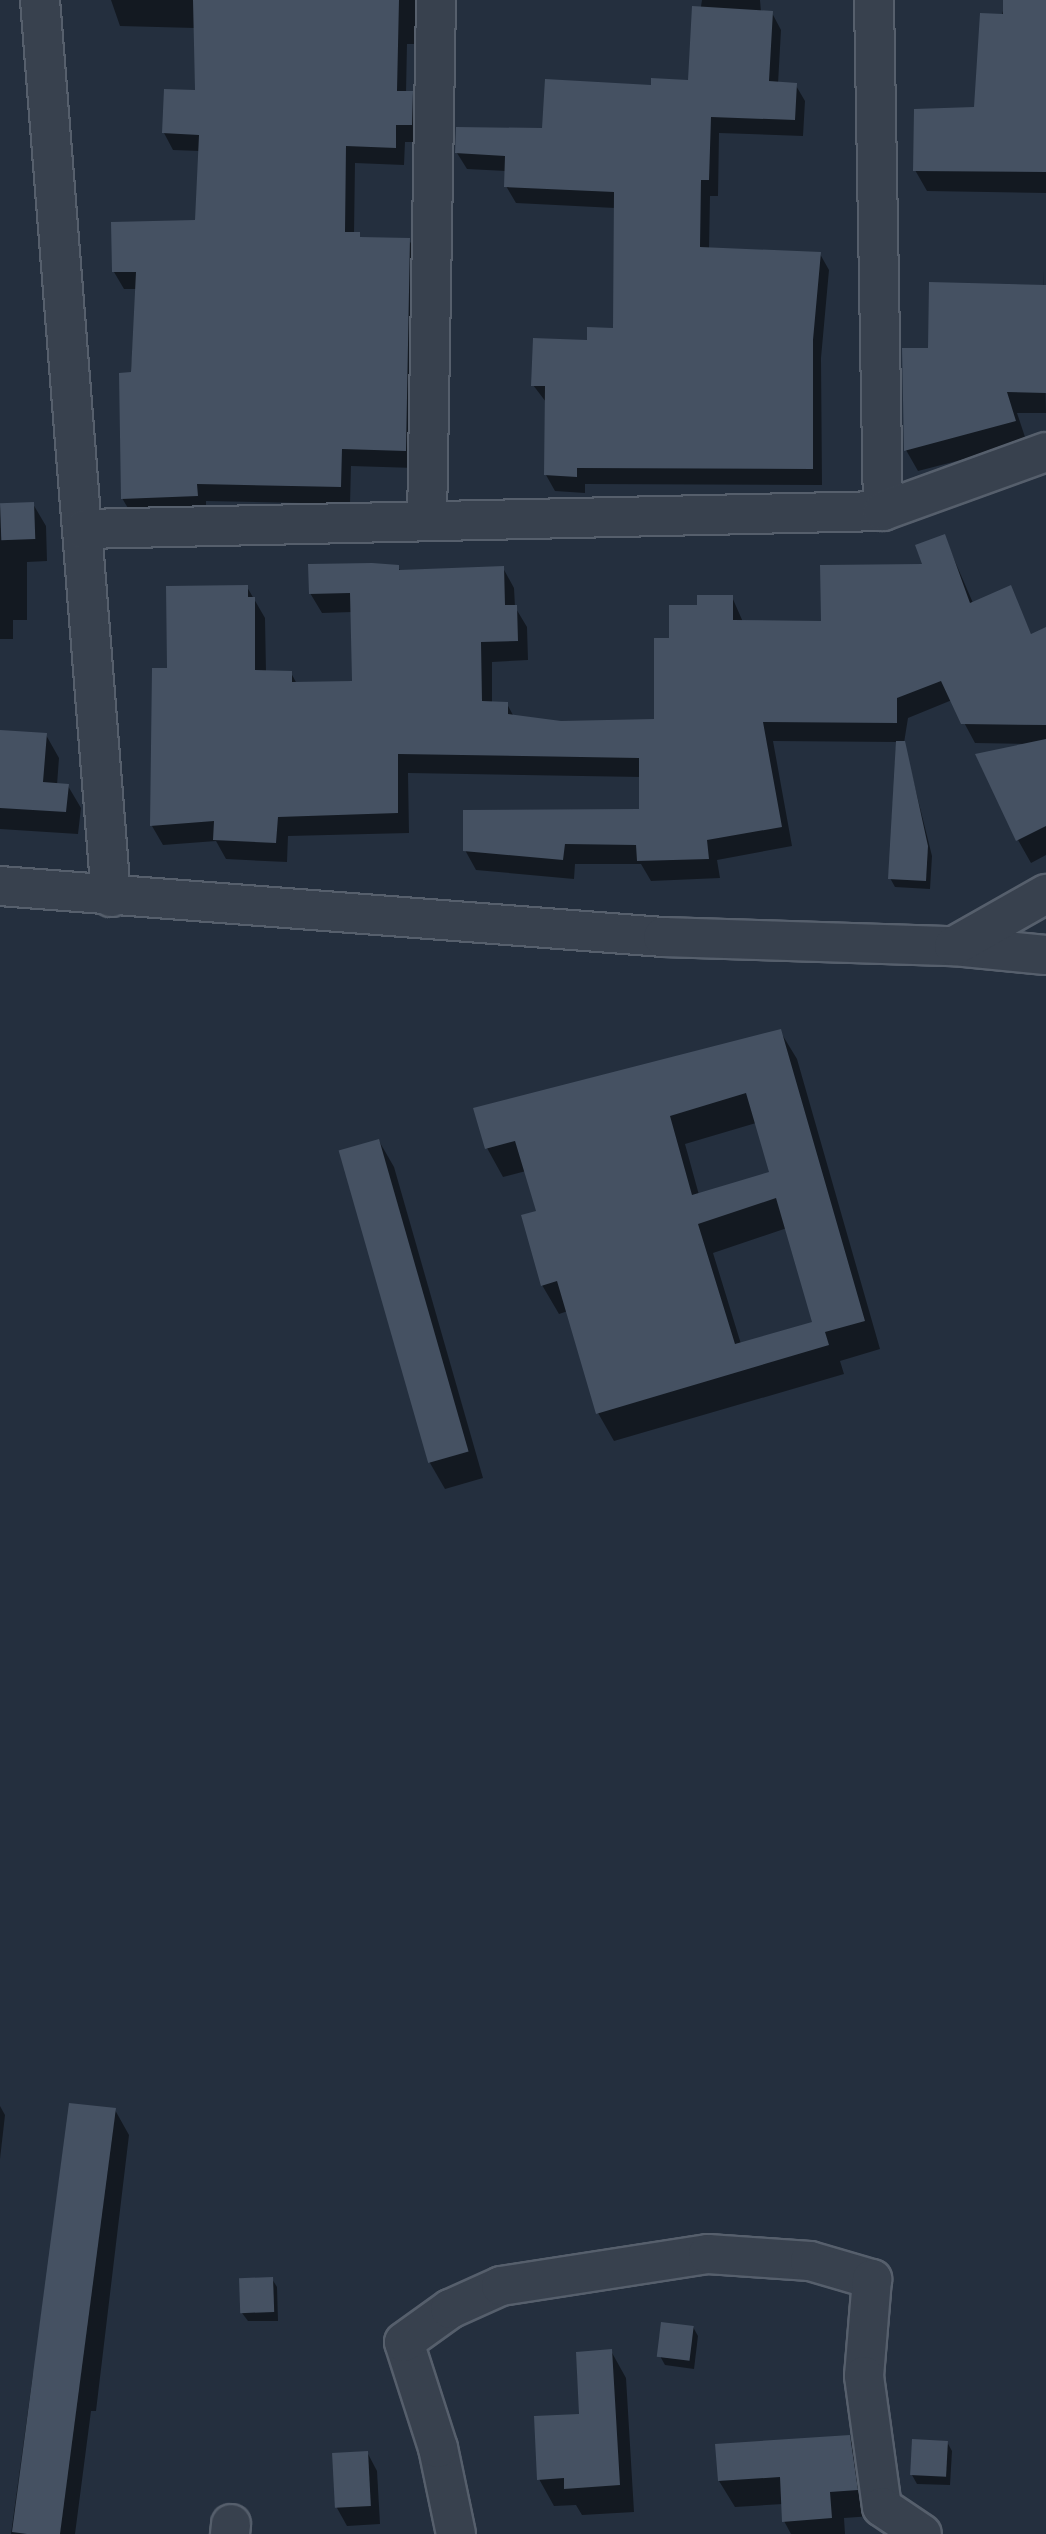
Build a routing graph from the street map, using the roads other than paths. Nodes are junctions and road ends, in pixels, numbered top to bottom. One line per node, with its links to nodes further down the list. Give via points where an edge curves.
1 (40, 0): 7 (street)
2 (436, 0): 6 (street)
3 (874, 0): 5 (street)
4 (1046, 452): 5 (street)
5 (883, 511): 6 (street)
6 (427, 521): 7 (street)
7 (84, 529): 10 (street)
8 (0, 886): 10 (street)
9 (1046, 894): 11 (street)
10 (111, 897): 11 (street, via 663,937)
11 (954, 946): 12 (street)
12 (1046, 956)
13 (456, 2534): 14 (street, via 438,2448 404,2342 450,2309 501,2286 708,2254 810,2261 872,2279 864,2376 882,2507)
14 (922, 2534)

